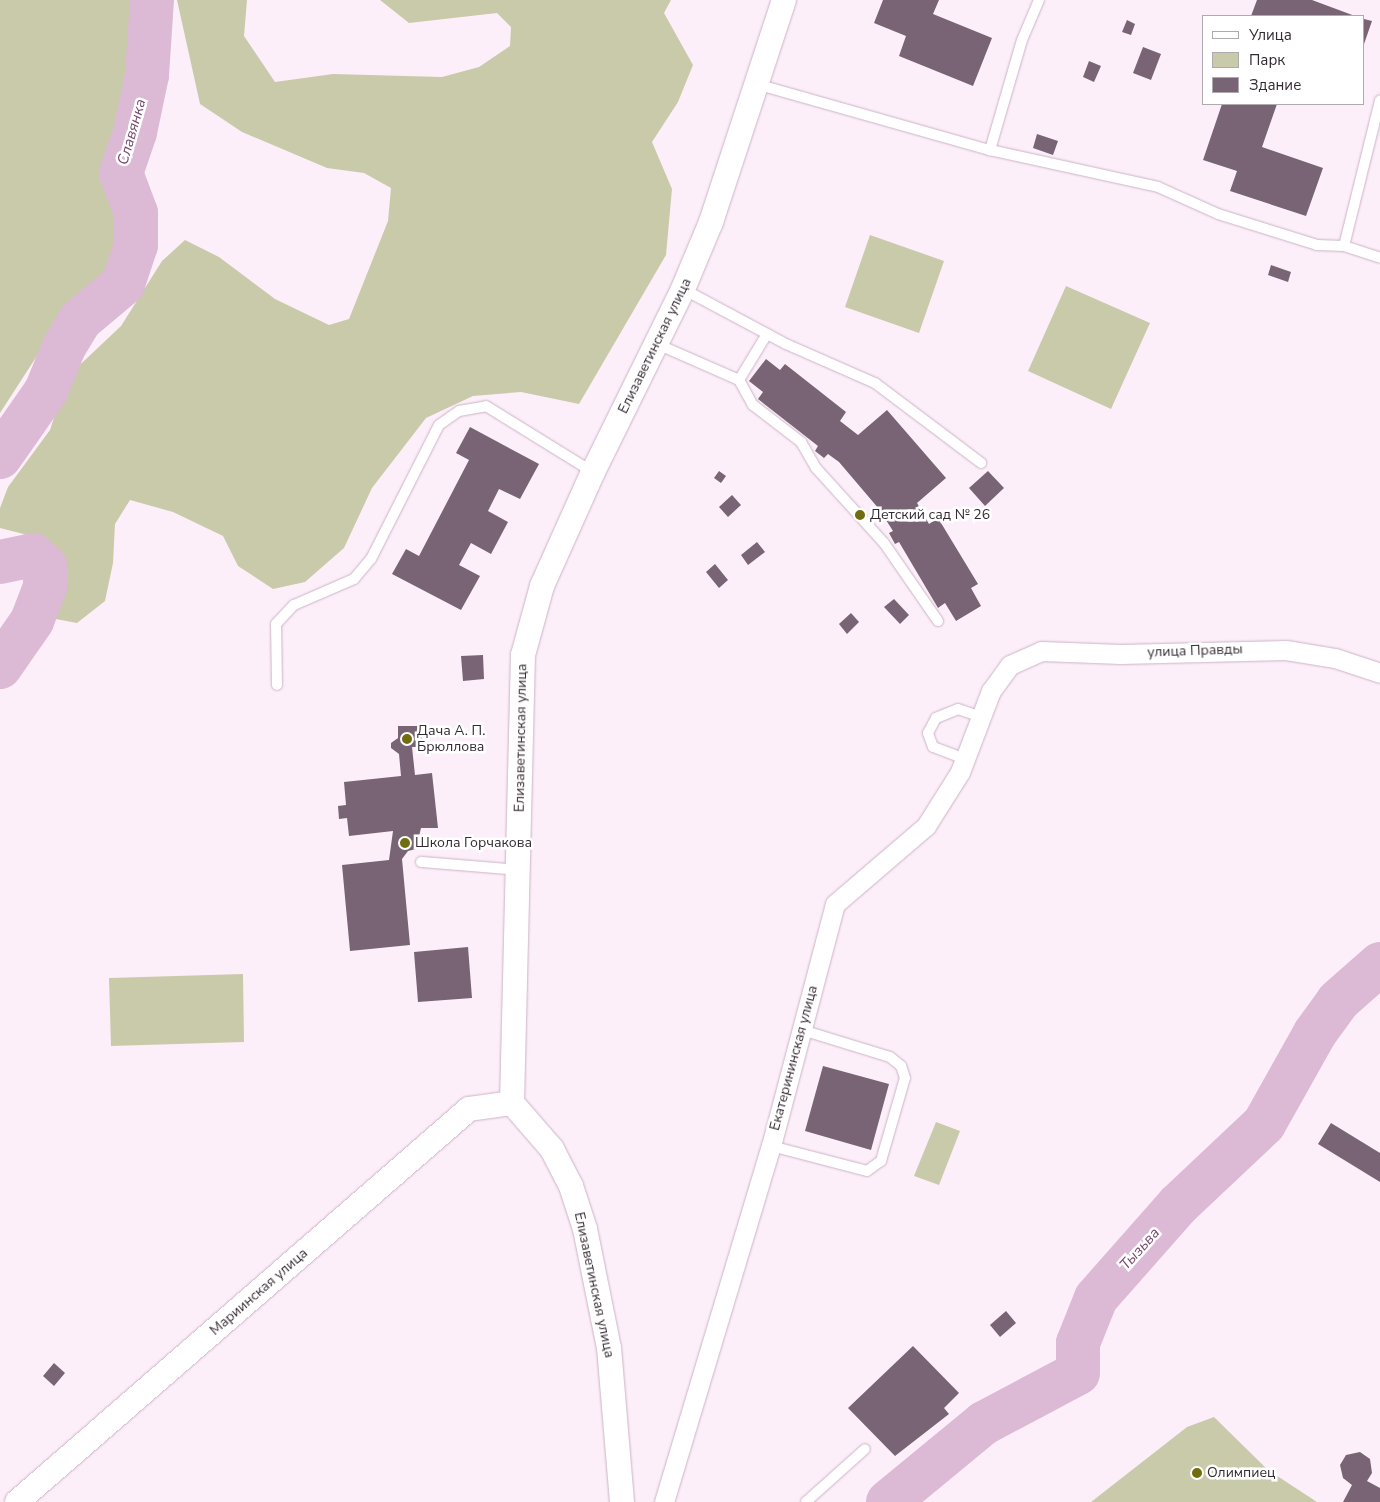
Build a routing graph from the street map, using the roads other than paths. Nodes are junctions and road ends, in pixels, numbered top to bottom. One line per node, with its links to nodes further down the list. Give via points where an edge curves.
1 (784, 0): 3 (street, Елизаветинская улица)
2 (1039, 0): 5 (lane, via 1022,40)
3 (756, 84): 5 (lane); 8 (street, Елизаветинская улица, via 711,222)
4 (1380, 100): 6 (lane)
5 (990, 150): 6 (lane, via 1158,187 1236,220 1317,246)
6 (1344, 246): 7 (lane)
7 (1380, 258)
8 (683, 289): 9 (lane); 10 (street, Елизаветинская улица)
9 (767, 334): 11 (lane); 12 (lane, via 875,384)
10 (657, 344): 11 (lane); 13 (street, Елизаветинская улица)
11 (740, 380): 14 (lane, via 753,404 801,442 816,468 884,543)
12 (982, 463)
13 (593, 472): 17 (lane, via 486,406 459,411 439,425 371,559 358,575 294,605 276,624); 21 (street, Елизаветинская улица, via 542,586 523,655)
14 (938, 621)
15 (1010, 665): 16 (street, улица Правды, via 1041,651 1121,654 1286,650 1335,658); 18 (street, Екатерининская улица, via 991,691)
16 (1380, 673)
17 (277, 685)
18 (981, 717): 19 (street, Екатерининская улица); 19 (lane, via 958,709 936,718 928,734 933,747)
19 (965, 759): 22 (street, Екатерининская улица, via 926,826 835,904)
20 (421, 862): 21 (lane)
21 (518, 870): 23 (street, Елизаветинская улица)
22 (802, 1030): 24 (street, Екатерининская улица); 24 (lane, via 890,1057 901,1066 905,1078 881,1161 867,1171)
23 (512, 1102): 26 (street, Мариинская улица, via 469,1109); 27 (street, Елизаветинская улица, via 552,1149 571,1186 585,1229 609,1348)
24 (771, 1146): 28 (street, Екатерининская улица)
25 (866, 1449): 29 (lane)
26 (17, 1502)
27 (622, 1502)
28 (664, 1502)
29 (806, 1502)

